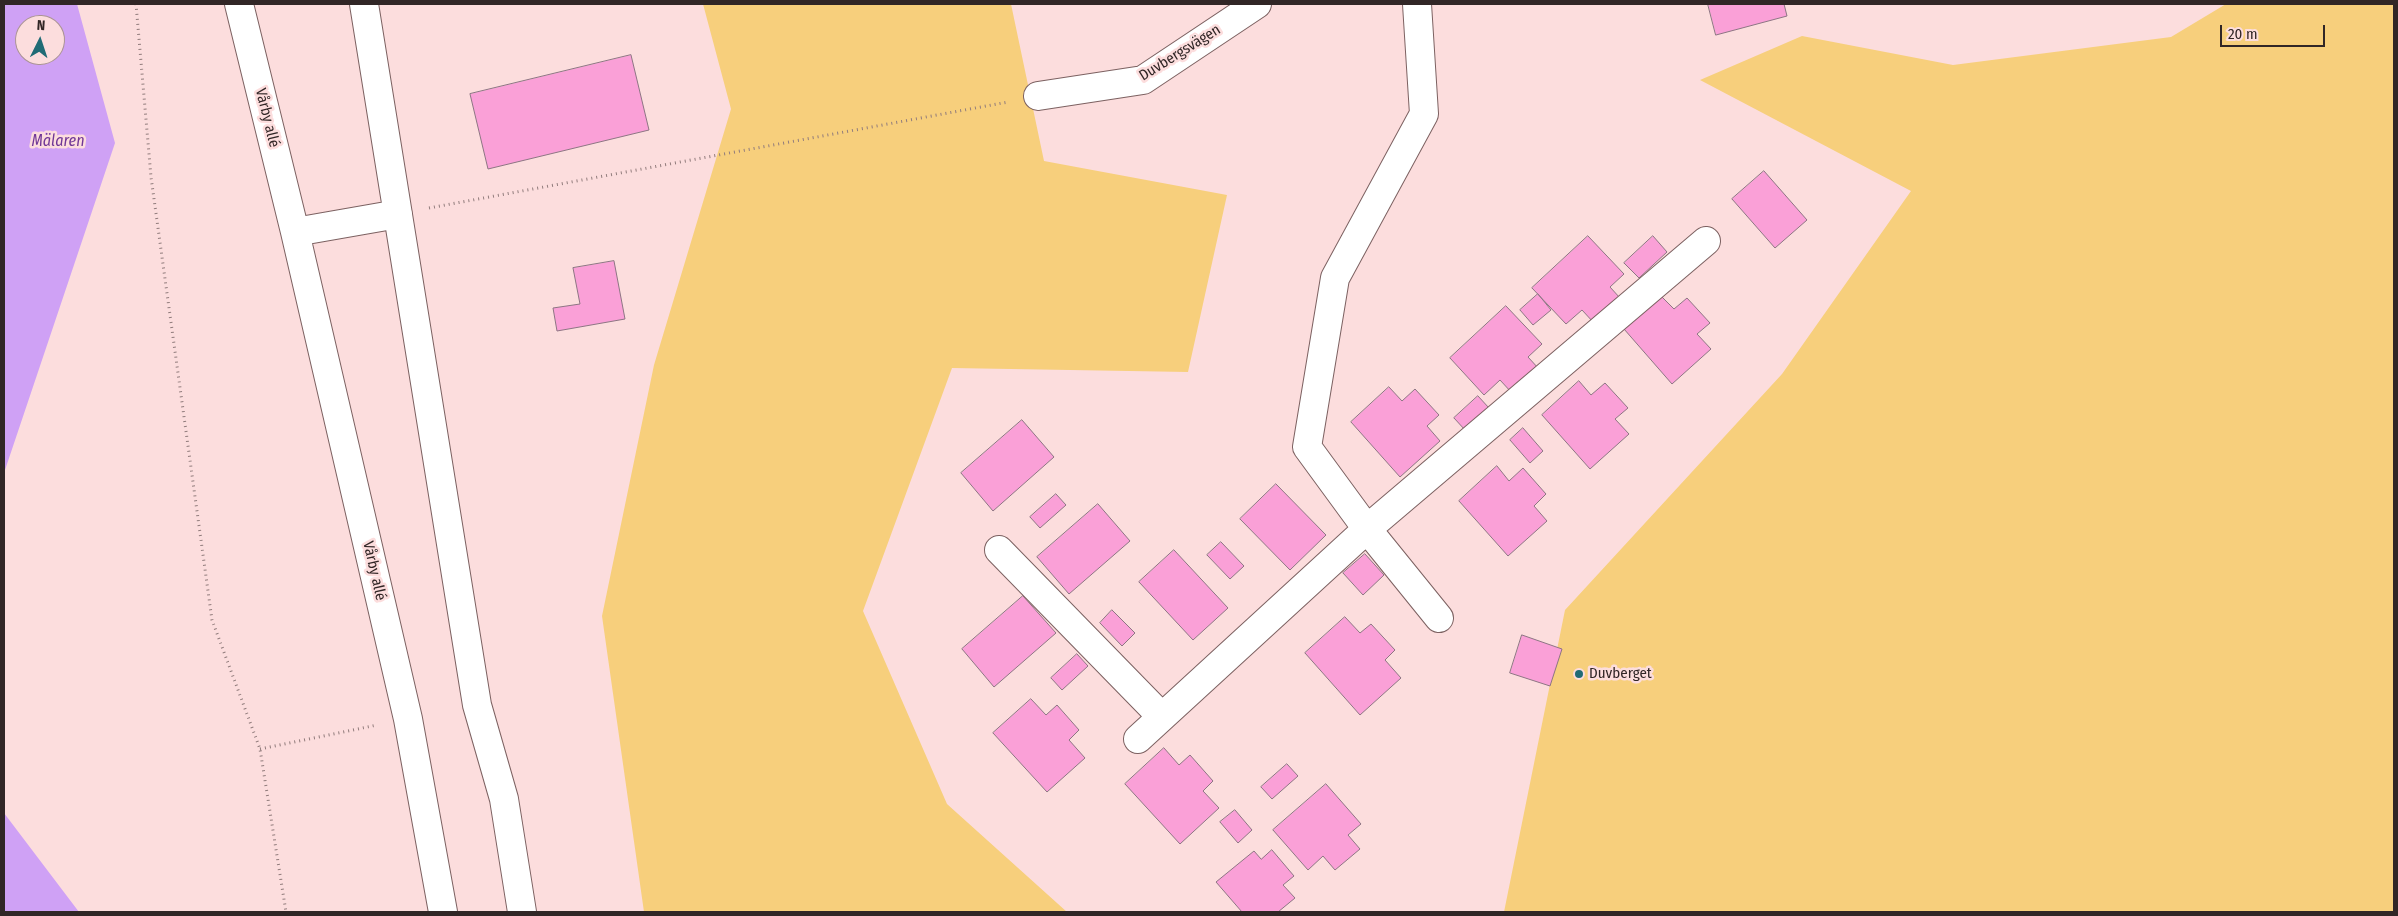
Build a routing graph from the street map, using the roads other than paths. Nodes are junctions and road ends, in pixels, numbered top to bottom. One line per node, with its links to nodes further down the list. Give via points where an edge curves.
1 (238, 4): 7 (street, Vårby allé)
2 (364, 4): 6 (street)
3 (1256, 4): 5 (street, Duvbergsvägen, via 1143,80)
4 (1417, 4): 9 (street, via 1424,114 1335,278 1307,447)
5 (1038, 96)
6 (398, 214): 7 (street); 15 (street, via 477,705 504,799)
7 (295, 232): 14 (street, Vårby allé, via 408,719)
8 (1706, 241): 9 (street)
9 (1367, 529): 11 (street); 12 (street)
10 (999, 550): 12 (street)
11 (1439, 618)
12 (1162, 717): 13 (street)
13 (1138, 739)
14 (443, 912)
15 (522, 912)

